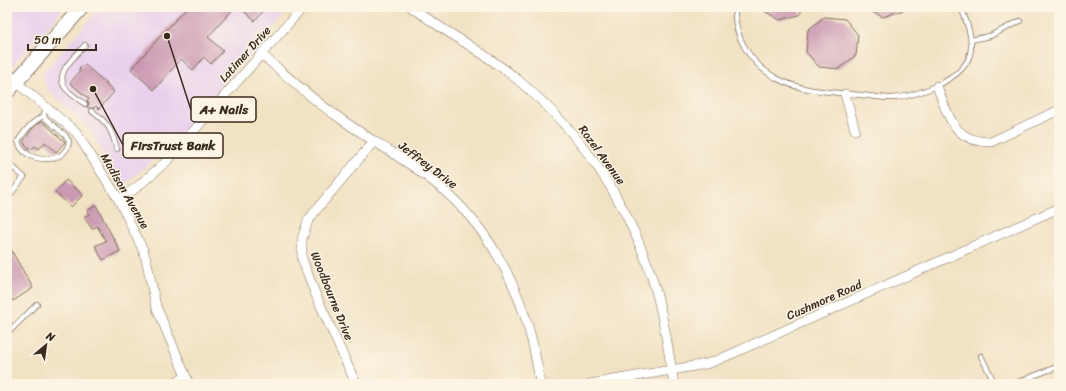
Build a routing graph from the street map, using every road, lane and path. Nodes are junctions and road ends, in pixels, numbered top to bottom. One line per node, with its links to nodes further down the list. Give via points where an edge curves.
1 (82, 7): 11 (main road)
2 (303, 7): 9 (street, Latimer Drive)
3 (411, 7): 28 (street, Rozel Avenue, via 518,79 560,119 591,156 616,196 640,245 659,306)
4 (735, 7): 12 (lane, via 737,30 743,45 763,68 778,79 793,85)
5 (961, 7): 7 (lane)
6 (1020, 21): 7 (lane, via 990,36)
7 (971, 40): 10 (lane, via 970,54 965,66)
8 (85, 45): 13 (lane, via 62,72 62,82 67,89)
9 (261, 54): 18 (street, Jeffrey Drive, via 333,114); 22 (street, Latimer Drive, via 167,161)
10 (937, 86): 12 (lane, via 911,95 890,98); 15 (street, via 951,122 968,138 980,142 991,142)
11 (12, 87): 16 (street, Madison Avenue)
12 (846, 94): 17 (street)
13 (85, 104)
14 (92, 110): 19 (lane, via 111,130)
15 (1059, 110)
16 (46, 112): 16 (lane, via 32,123 18,141 23,150 35,157 50,159 62,153 69,144 68,138); 22 (street, Madison Avenue, via 76,132)
17 (855, 130)
18 (374, 141): 31 (street, Woodbourne Drive, via 312,216 305,228 301,251 315,293); 32 (street, Jeffrey Drive, via 435,182 465,211 487,238 523,310)
19 (117, 149)
20 (7, 162): 21 (lane, via 24,178 9,196)
21 (7, 194)
22 (119, 200): 29 (street, Madison Avenue, via 143,250 156,306)
23 (1059, 208): 28 (street, Cushmore Road, via 730,355 706,364)
24 (37, 304): 25 (lane, via 12,329)
25 (7, 320)
26 (981, 356): 35 (lane)
27 (1059, 366): 36 (lane)
28 (671, 370): 33 (street, Cushmore Road); 34 (street, Rozel Avenue)
29 (187, 381): 30 (street)
30 (171, 384)
31 (356, 384)
32 (540, 384)
33 (590, 384)
34 (674, 384)
35 (995, 384)
36 (1013, 384)

